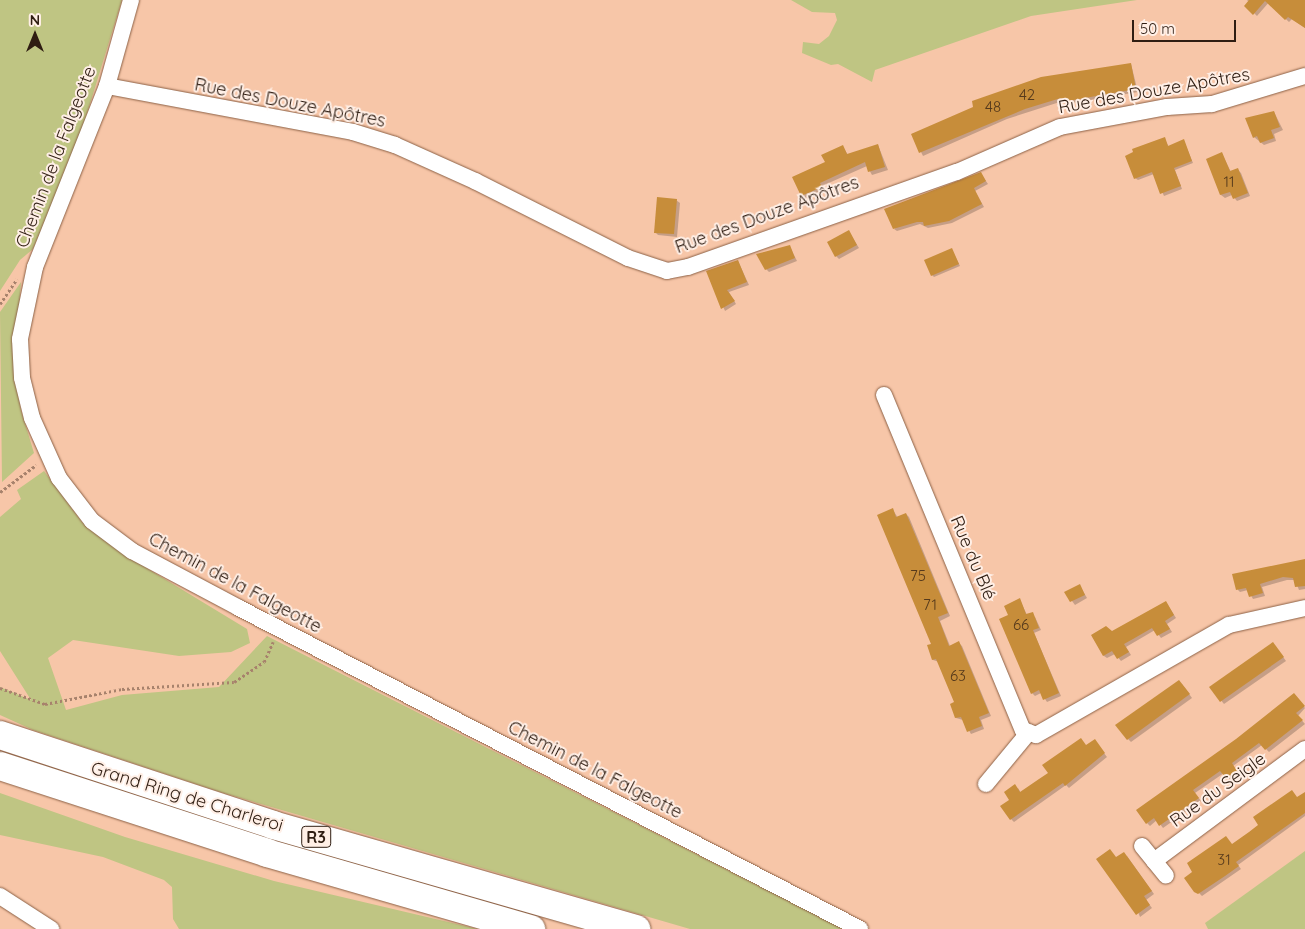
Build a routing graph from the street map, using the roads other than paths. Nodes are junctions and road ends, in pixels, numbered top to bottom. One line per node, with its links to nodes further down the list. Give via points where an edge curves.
1 (131, 0): 3 (street, Chemin de la Falgeotte)
2 (1305, 76): 3 (street, Rue des Douze Apôtres, via 1212,104 1167,107 1060,127 957,172 688,268 667,271 628,258 475,181 395,146 353,132)
3 (107, 86): 18 (street, Chemin de la Falgeotte, via 34,268 20,339 26,394 48,456 59,478 92,521 132,551)
4 (884, 395): 6 (street, Rue du Blé, via 1023,730)
5 (1305, 608): 6 (street, via 1229,625 1036,735)
6 (1028, 732): 10 (street)
7 (0, 735): 17 (highway, Grand Ring de Charleroi / R3, via 273,825)
8 (1305, 749): 12 (street, Rue du Seigle)
9 (0, 766): 16 (highway, Grand Ring de Charleroi / R3, via 267,853)
10 (986, 784)
11 (1142, 846): 12 (street)
12 (1154, 861): 13 (street)
13 (1166, 876)
14 (0, 896): 15 (street)
15 (51, 929)
16 (531, 929)
17 (636, 929)
18 (860, 929)

